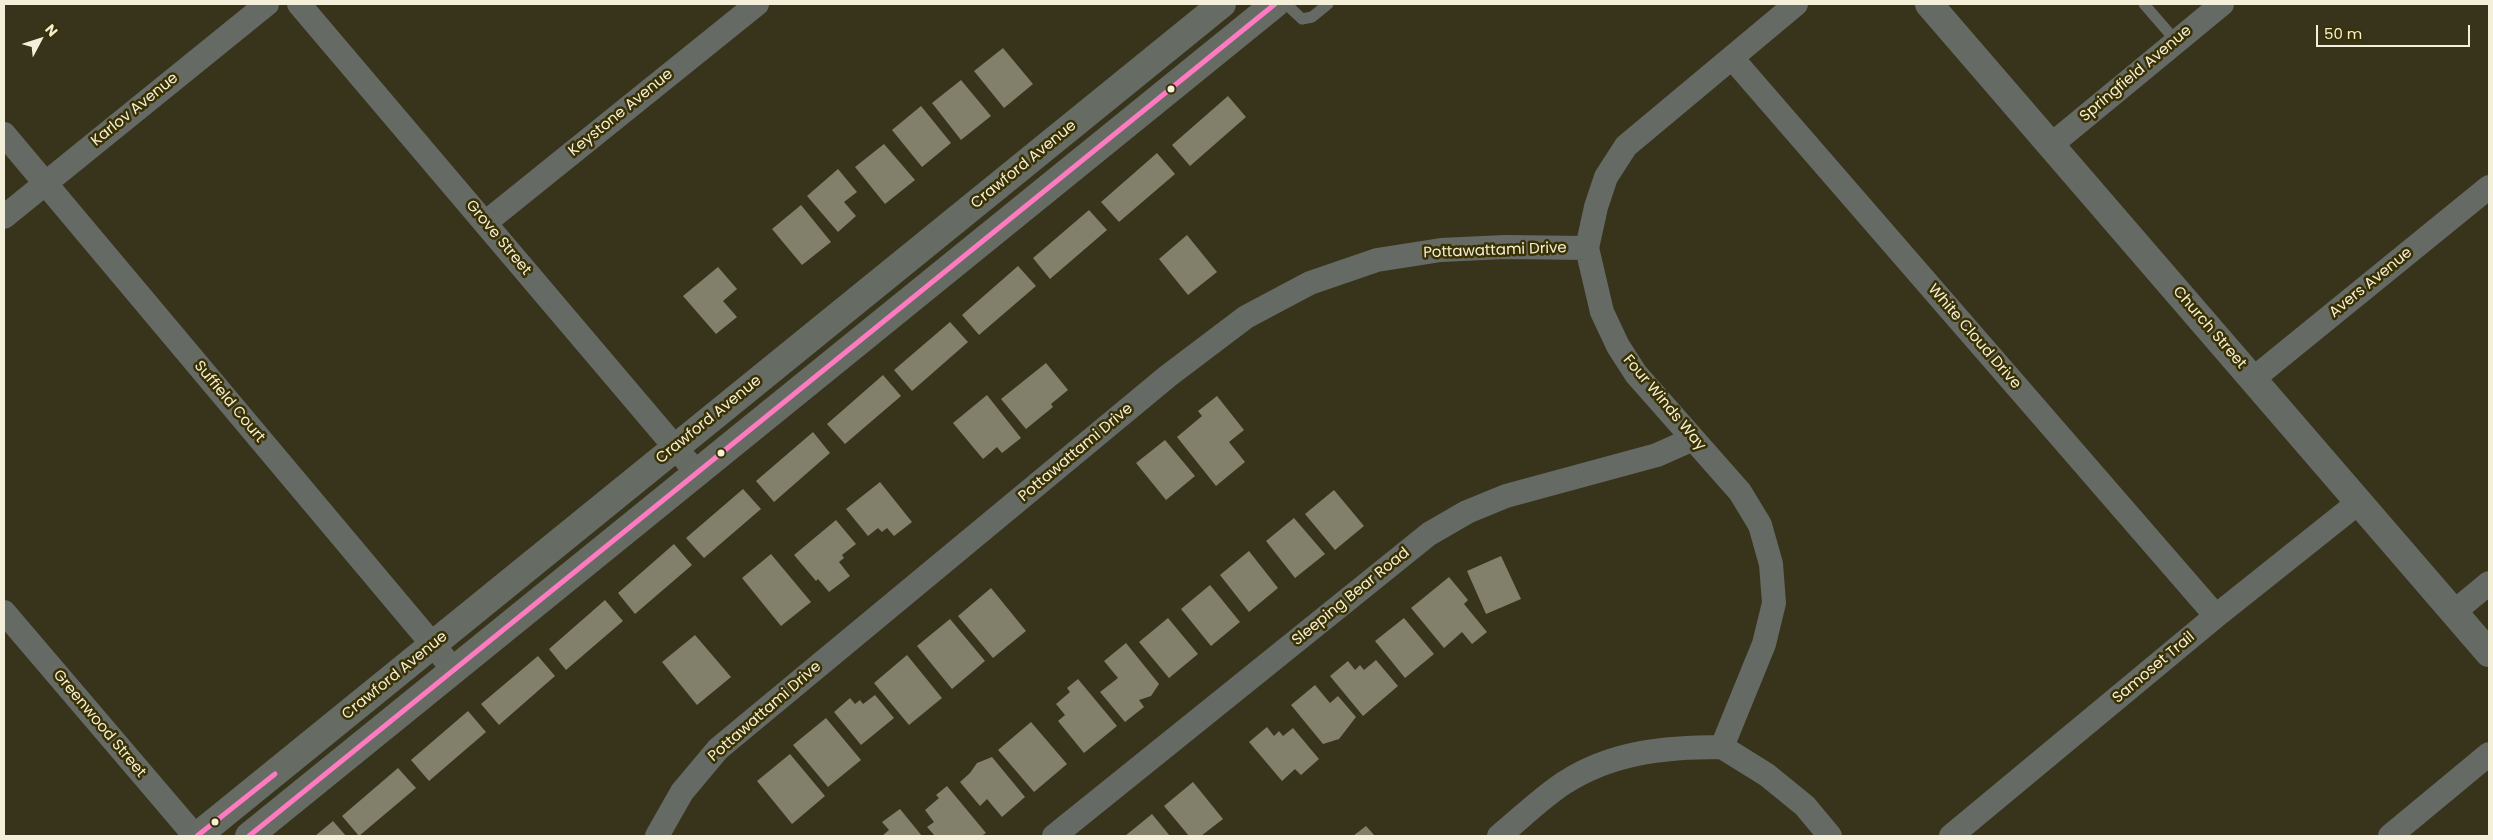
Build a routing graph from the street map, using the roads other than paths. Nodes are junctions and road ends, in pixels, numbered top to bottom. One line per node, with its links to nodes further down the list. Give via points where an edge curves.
1 (267, 4): 18 (street, Karlov Avenue)
2 (299, 4): 21 (street, Grove Street)
3 (756, 4): 21 (street, Keystone Avenue)
4 (1222, 4): 14 (main road, Crawford Avenue)
5 (1275, 4): 15 (main road)
6 (1286, 4): 7 (lane, via 1302,19 1312,17)
7 (1328, 4)
8 (1796, 4): 13 (street, Four Winds Way)
9 (1929, 4): 17 (street, Church Street)
10 (2144, 4): 12 (lane)
11 (2222, 4): 12 (street, Springfield Avenue)
12 (2176, 41): 17 (street, Springfield Avenue)
13 (1732, 58): 22 (street, Four Winds Way, via 1626,146 1606,177); 31 (street, White Cloud Drive)
14 (1154, 59): 15 (street); 25 (main road, Crawford Avenue)
15 (1176, 85): 26 (main road)
16 (4, 134): 18 (street, Suffield Court)
17 (2051, 145): 23 (street, Church Street)
18 (45, 183): 20 (street, Karlov Avenue); 32 (street, Suffield Court)
19 (2489, 186): 23 (street, Avers Avenue)
20 (4, 217)
21 (485, 223): 25 (street, Grove Street)
22 (1587, 248): 24 (street, Four Winds Way, via 1602,312 1618,346 1636,374); 39 (street, Pottawattami Drive, via 1441,250 1377,260 1310,283 1246,317 1168,376 718,749 682,792)
23 (2253, 379): 27 (street, Church Street)
24 (1693, 439): 35 (street, Four Winds Way, via 1740,492 1760,525 1771,564 1774,603 1764,644); 40 (street, Sleeping Bear Road, via 1657,455 1506,496 1467,512 1429,534)
25 (675, 448): 26 (street, Grove Street); 32 (main road, Crawford Avenue)
26 (697, 473): 34 (main road)
27 (2359, 502): 30 (street, Church Street); 31 (street, Samoset Trail)
28 (2489, 583): 30 (street)
29 (4, 612): 37 (street, Greenwood Street)
30 (2454, 612): 33 (street, Church Street)
31 (2216, 616): 43 (street, Samoset Trail)
32 (433, 645): 34 (street, Suffield Court); 37 (main road, Crawford Avenue)
33 (2489, 653)
34 (454, 670): 38 (main road)
35 (1722, 747): 41 (street, via 1679,747 1636,753 1600,763 1563,783); 42 (street, via 1767,775 1797,800)
36 (2489, 754): 44 (street)
37 (195, 836)
38 (249, 836)
39 (657, 836)
40 (1054, 836)
41 (1498, 836)
42 (1830, 836)
43 (1951, 836)
44 (2390, 836)

